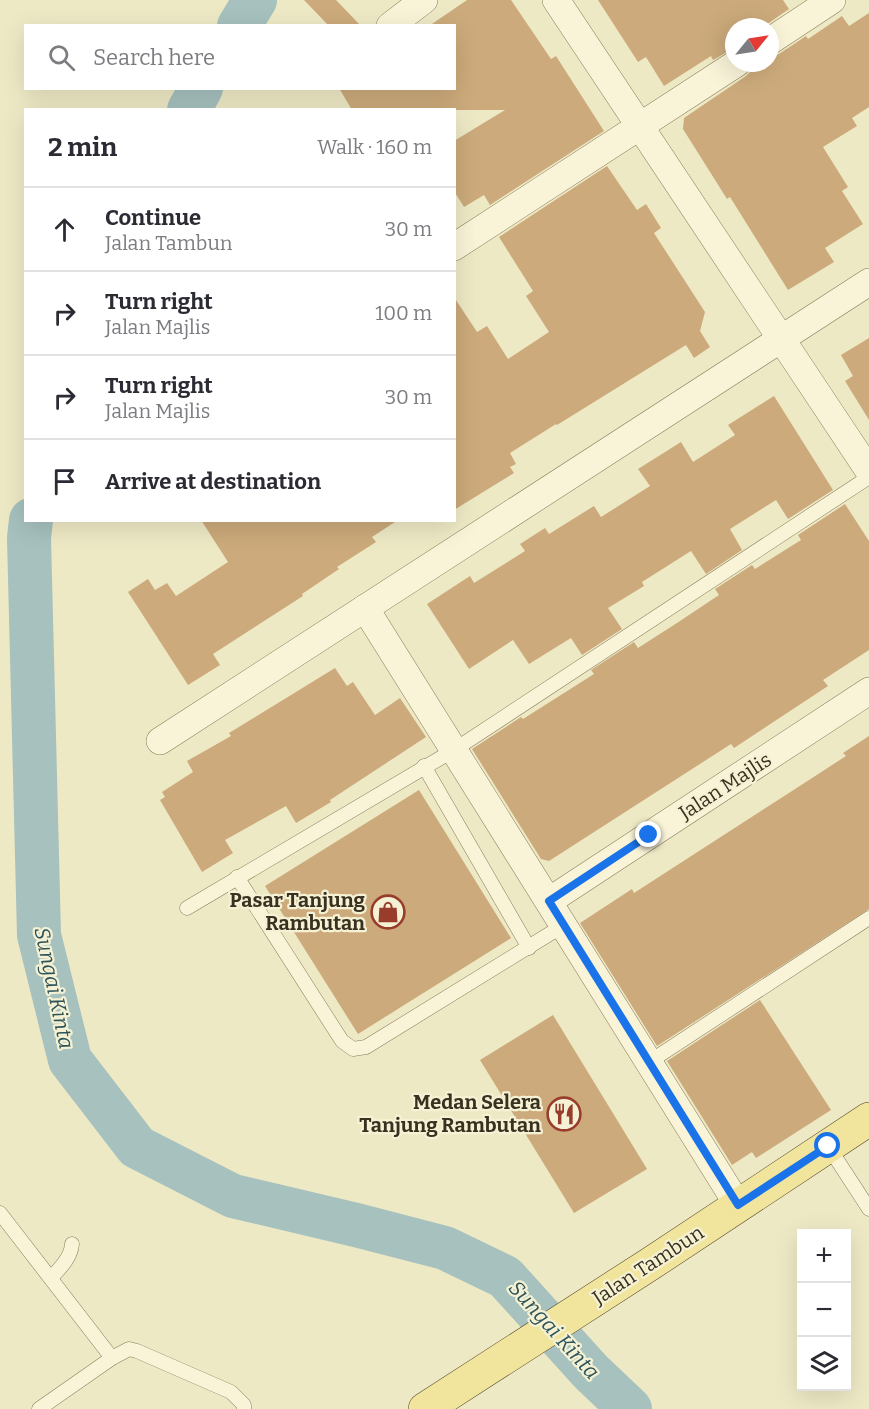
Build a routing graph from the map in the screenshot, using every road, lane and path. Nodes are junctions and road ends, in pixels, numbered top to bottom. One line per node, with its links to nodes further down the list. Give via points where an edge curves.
1 (424, 0): 4 (street)
2 (556, 0): 7 (street)
3 (832, 0): 5 (street)
4 (393, 24)
5 (779, 35)
6 (725, 71): 7 (street)
7 (639, 127): 8 (street); 10 (street)
8 (456, 247)
9 (869, 282): 10 (street)
10 (782, 339): 11 (street); 13 (street)
11 (869, 471)
12 (869, 477): 16 (lane)
13 (365, 608): 15 (street); 16 (street)
14 (869, 691): 19 (street, Jalan Majlis)
15 (160, 741)
16 (454, 750): 17 (lane); 19 (street)
17 (424, 766): 18 (lane); 23 (lane)
18 (237, 877): 20 (lane); 23 (lane, via 342,1041 353,1049 366,1047)
19 (549, 901): 22 (street)
20 (187, 908)
21 (869, 918): 24 (lane)
22 (564, 926): 23 (lane); 24 (street)
23 (529, 948)
24 (649, 1062): 27 (street)
25 (869, 1119): 26 (main road, Jalan Tambun)
26 (828, 1146): 27 (main road, Jalan Tambun); 28 (lane)
27 (738, 1205): 35 (main road, Jalan Tambun)
28 (869, 1209)
29 (0, 1213): 31 (lane)
30 (72, 1244): 31 (lane, via 66,1261)
31 (51, 1278): 32 (lane)
32 (112, 1358): 33 (lane); 34 (lane, via 129,1349 137,1351 231,1392)
33 (39, 1409)
34 (244, 1409)
35 (425, 1409)

